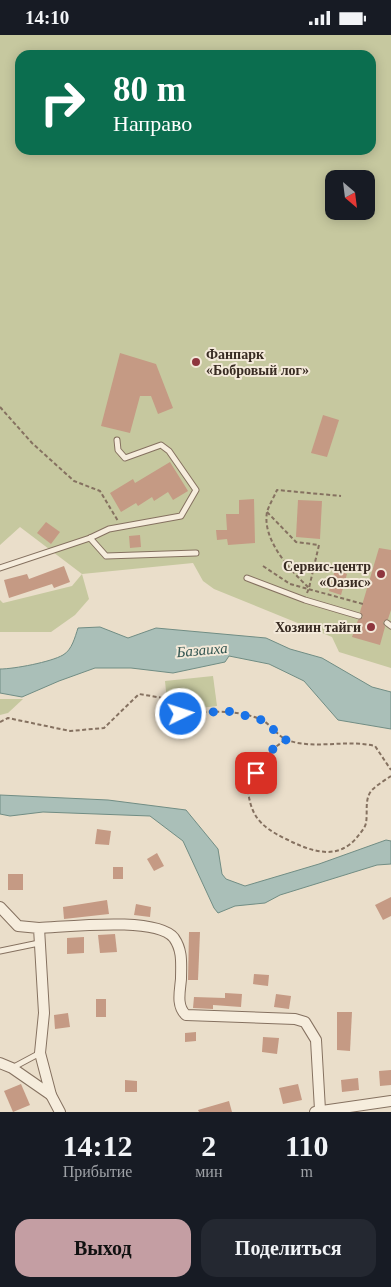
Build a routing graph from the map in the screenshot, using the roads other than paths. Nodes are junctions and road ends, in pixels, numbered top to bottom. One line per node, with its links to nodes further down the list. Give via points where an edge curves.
1 (117, 440): 2 (lane, via 118,450 125,458 161,445 169,451 196,490 180,516 121,526)
2 (90, 538): 3 (lane, via 106,555); 4 (lane)
3 (196, 553)
4 (0, 568)
5 (247, 578): 6 (lane)
6 (359, 616)
7 (0, 907): 8 (street, via 18,926)
8 (39, 928): 9 (street); 16 (street, via 117,923 164,931 180,948 180,1005 186,1015 305,1022 316,1040)
9 (39, 943): 10 (lane); 11 (street, via 44,1013)
10 (0, 951)
11 (40, 1053): 13 (lane); 14 (street)
12 (0, 1063): 13 (street)
13 (12, 1068): 14 (street)
14 (51, 1095): 17 (street)
15 (391, 1101): 16 (street)
16 (318, 1111)
17 (60, 1112)

